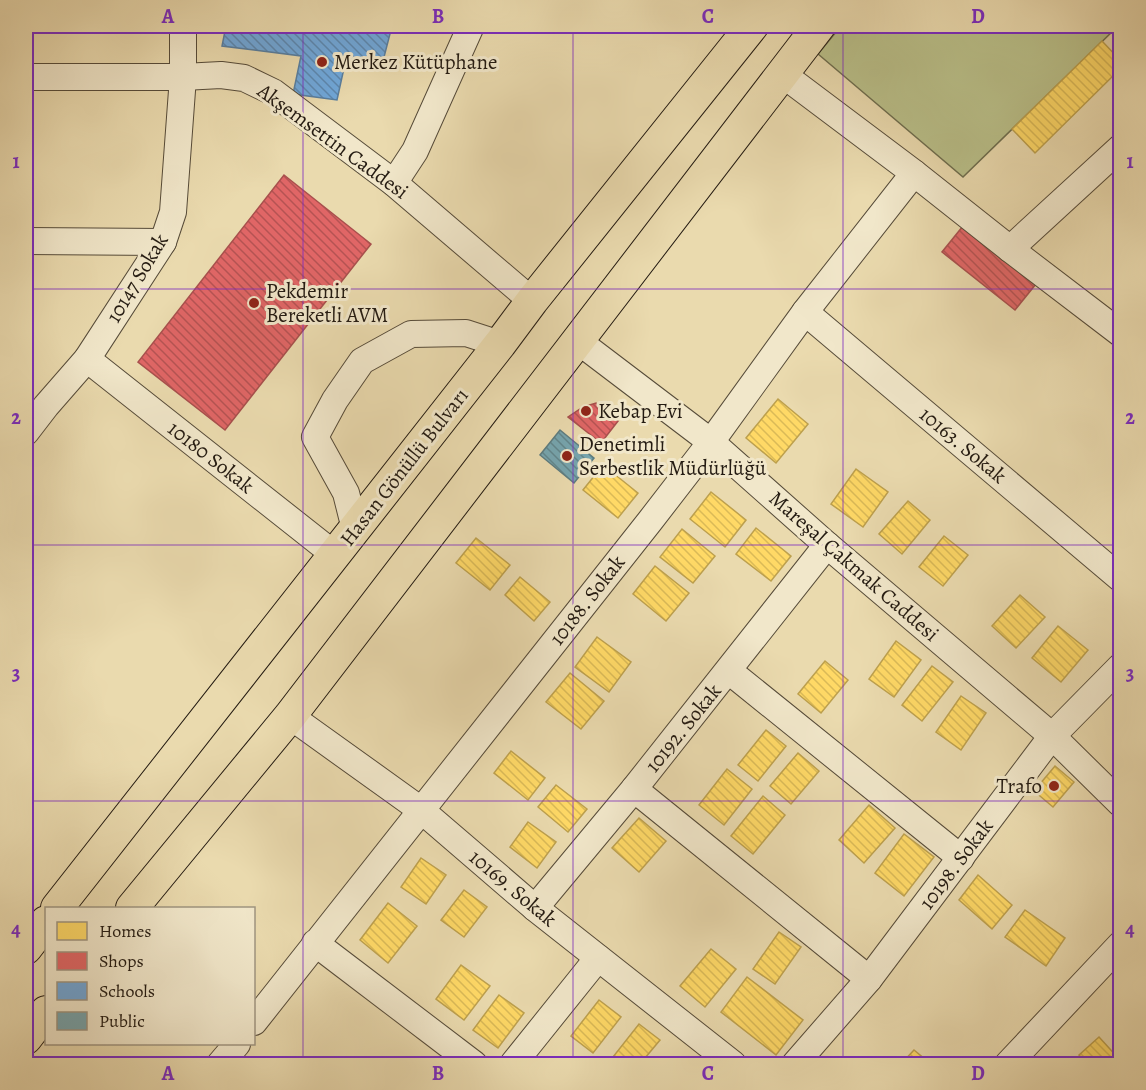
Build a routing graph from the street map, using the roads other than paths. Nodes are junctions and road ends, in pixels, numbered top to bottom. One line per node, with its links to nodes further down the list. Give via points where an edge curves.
1 (183, 26): 6 (street, 10147 Sokak)
2 (471, 26): 10 (street, via 415,151)
3 (752, 26): 14 (main road, Hasan Gönüllü Bulvarı)
4 (819, 26): 5 (main road)
5 (781, 73): 9 (street); 17 (main road)
6 (183, 77): 7 (street, Akşemsettin Caddesi); 10 (street, Akşemsettin Caddesi, via 244,78 273,92); 12 (street, 10147 Sokak, via 173,212)
7 (26, 78)
8 (1120, 148): 13 (street)
9 (914, 173): 13 (street); 15 (street, 10188. Sokak)
10 (394, 183): 14 (street, Akşemsettin Caddesi)
11 (26, 241): 12 (street)
12 (163, 242): 19 (street, 10147 Sokak)
13 (1010, 249): 16 (street)
14 (532, 301): 18 (main road, Hasan Gönüllü Bulvarı)
15 (805, 312): 22 (street, 10188. Sokak); 26 (street, 10163. Sokak)
16 (1120, 333)
17 (578, 341): 22 (street, Mareşal Çakmak Caddesi); 29 (main road)
18 (500, 344): 23 (main road, Hasan Gönüllü Bulvarı); 23 (street, via 466,333 411,334 362,361 315,438 346,493)
19 (87, 359): 20 (street, 10147 Sokak); 25 (street, 10180 Sokak)
20 (36, 405): 21 (street, 10147 Sokak)
21 (26, 432)
22 (711, 441): 24 (street, Mareşal Çakmak Caddesi); 33 (street, 10188. Sokak)
23 (355, 529): 25 (main road, Hasan Gönüllü Bulvarı)
24 (826, 545): 28 (street, 10192. Sokak); 30 (street, Mareşal Çakmak Caddesi)
25 (335, 555): 35 (main road, Hasan Gönüllü Bulvarı)
26 (1120, 578)
27 (1120, 667): 30 (street, 10198. Sokak)
28 (729, 671): 31 (street, 10192. Sokak); 34 (street)
29 (290, 716): 33 (street, 10169. Sokak); 36 (main road)
30 (1052, 736): 32 (street, Mareşal Çakmak Caddesi); 34 (street, 10198. Sokak)
31 (634, 789): 37 (street, 10192. Sokak); 43 (street)
32 (1120, 802)
33 (421, 810): 37 (street, 10169. Sokak); 39 (street, 10188. Sokak)
34 (961, 858): 43 (street, 10198. Sokak)
35 (59, 907)
36 (134, 907)
37 (535, 908): 42 (street, 10169. Sokak)
38 (45, 923): 41 (main road)
39 (315, 943): 45 (street, 10188. Sokak); 47 (street)
40 (1120, 945): 51 (street)
41 (26, 948)
42 (598, 957): 48 (street); 49 (street, 10169. Sokak)
43 (869, 979): 50 (street, 10198. Sokak)
44 (45, 1013): 46 (main road)
45 (255, 1021)
46 (26, 1038)
47 (474, 1065)
48 (513, 1065)
49 (733, 1065)
50 (795, 1065)
51 (1008, 1065)

